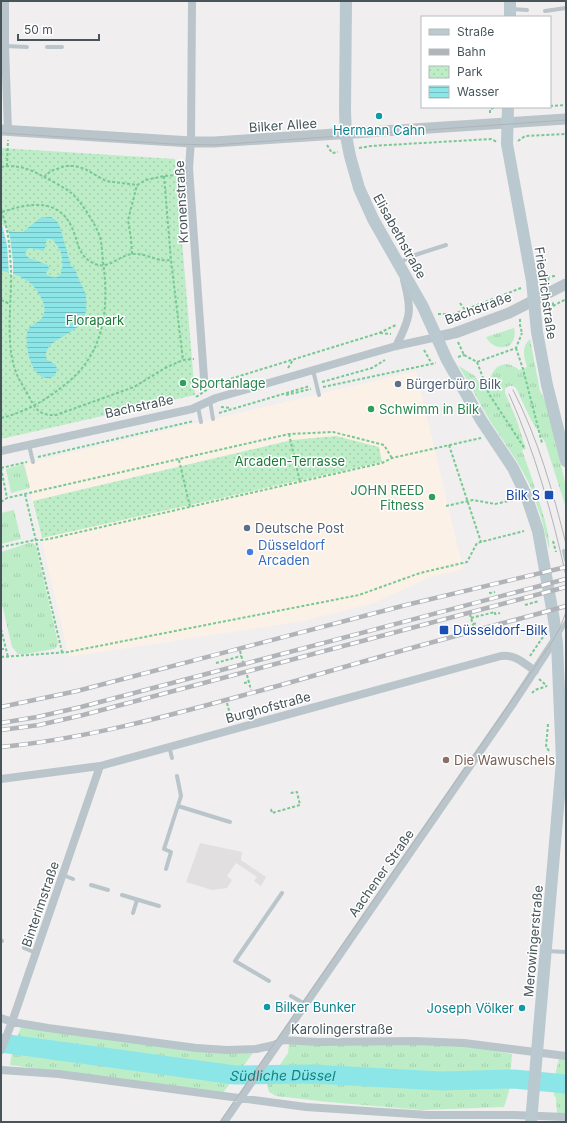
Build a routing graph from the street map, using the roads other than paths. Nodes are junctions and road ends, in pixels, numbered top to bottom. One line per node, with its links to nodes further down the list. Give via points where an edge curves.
1 (5, 1): 8 (street)
2 (192, 1): 17 (street, Kronenstraße)
3 (346, 1): 16 (main road, Elisabethstraße)
4 (566, 8): 7 (lane)
5 (510, 9): 6 (lane)
6 (526, 10)
7 (545, 11)
8 (5, 46): 9 (lane); 15 (street)
9 (27, 46)
10 (47, 47): 11 (lane)
11 (62, 47)
12 (508, 108): 14 (main road, Friedrichstraße)
13 (566, 119): 14 (street, Bilker Allee)
14 (508, 125): 16 (street, Bilker Allee); 21 (main road, Friedrichstraße, via 507,144)
15 (5, 131): 17 (street, Bilker Allee)
16 (346, 134): 17 (street, Bilker Allee, via 236,142); 19 (main road, Elisabethstraße, via 348,150 365,203)
17 (191, 142): 25 (street, Kronenstraße, via 190,176)
18 (446, 245): 19 (lane)
19 (399, 263): 22 (main road, Elisabethstraße); 23 (street, via 410,307 405,328)
20 (566, 284): 21 (street, Bachstraße)
21 (534, 301): 22 (street, Bachstraße, via 509,313); 33 (main road, Friedrichstraße, via 547,385)
22 (437, 337): 23 (street, Bachstraße); 37 (main road, via 447,360 489,433 513,468 529,501 538,531 550,598)
23 (396, 346): 24 (street, Bachstraße)
24 (314, 370): 26 (lane); 27 (street, Bachstraße)
25 (204, 378)
26 (319, 395)
27 (209, 397): 28 (street, Bachstraße); 29 (lane)
28 (198, 407): 30 (lane); 31 (street, Bachstraße)
29 (213, 417)
30 (201, 420)
31 (29, 445): 32 (street, Bachstraße); 34 (lane)
32 (1, 451)
33 (565, 456)
34 (33, 461)
35 (564, 550): 36 (lane)
36 (566, 560)
37 (560, 621): 38 (main road, Merowingerstraße)
38 (557, 638): 39 (street, Aachener Straße); 43 (main road, Merowingerstraße)
39 (536, 674): 40 (street, Burghofstraße, via 516,657 501,656); 65 (street, Aachener Straße)
40 (169, 746): 42 (lane); 44 (street, Burghofstraße)
41 (566, 746): 43 (main road, Merowingerstraße)
42 (172, 758)
43 (562, 762): 60 (main road, Merowingerstraße)
44 (100, 766): 46 (street, Burghofstraße); 50 (street, Binterimstraße)
45 (177, 776): 47 (lane, via 181,796)
46 (1, 779)
47 (178, 806): 48 (lane); 49 (lane, via 164,849 171,852)
48 (230, 822)
49 (166, 868)
50 (63, 875): 51 (lane); 62 (street, Binterimstraße)
51 (73, 879)
52 (91, 885): 53 (lane)
53 (108, 890)
54 (282, 893): 63 (lane, via 235,961)
55 (122, 895): 56 (lane)
56 (137, 900): 57 (lane); 58 (lane)
57 (159, 906)
58 (133, 913)
59 (24, 948): 62 (lane)
60 (546, 951): 61 (lane); 70 (main road, Merowingerstraße)
61 (566, 952)
62 (36, 953): 67 (street, Binterimstraße)
63 (269, 981)
64 (291, 996): 65 (lane)
65 (305, 1004): 68 (street, Aachener Straße)
66 (1, 1018): 67 (street, Karolingerstraße)
67 (12, 1022): 68 (street, Karolingerstraße, via 196,1048 256,1049); 69 (street, Binterimstraße)
68 (278, 1042): 70 (street, Karolingerstraße, via 299,1040 464,1043); 73 (street, Aachener Straße)
69 (1, 1050)
70 (537, 1053): 71 (street, Karolingerstraße); 75 (main road, Merowingerstraße)
71 (566, 1056)
72 (1, 1070): 73 (street, via 59,1074)
73 (239, 1099): 75 (street, via 354,1111); 76 (street, Aachener Straße)
74 (566, 1117): 75 (street)
75 (531, 1119)
76 (224, 1122)

